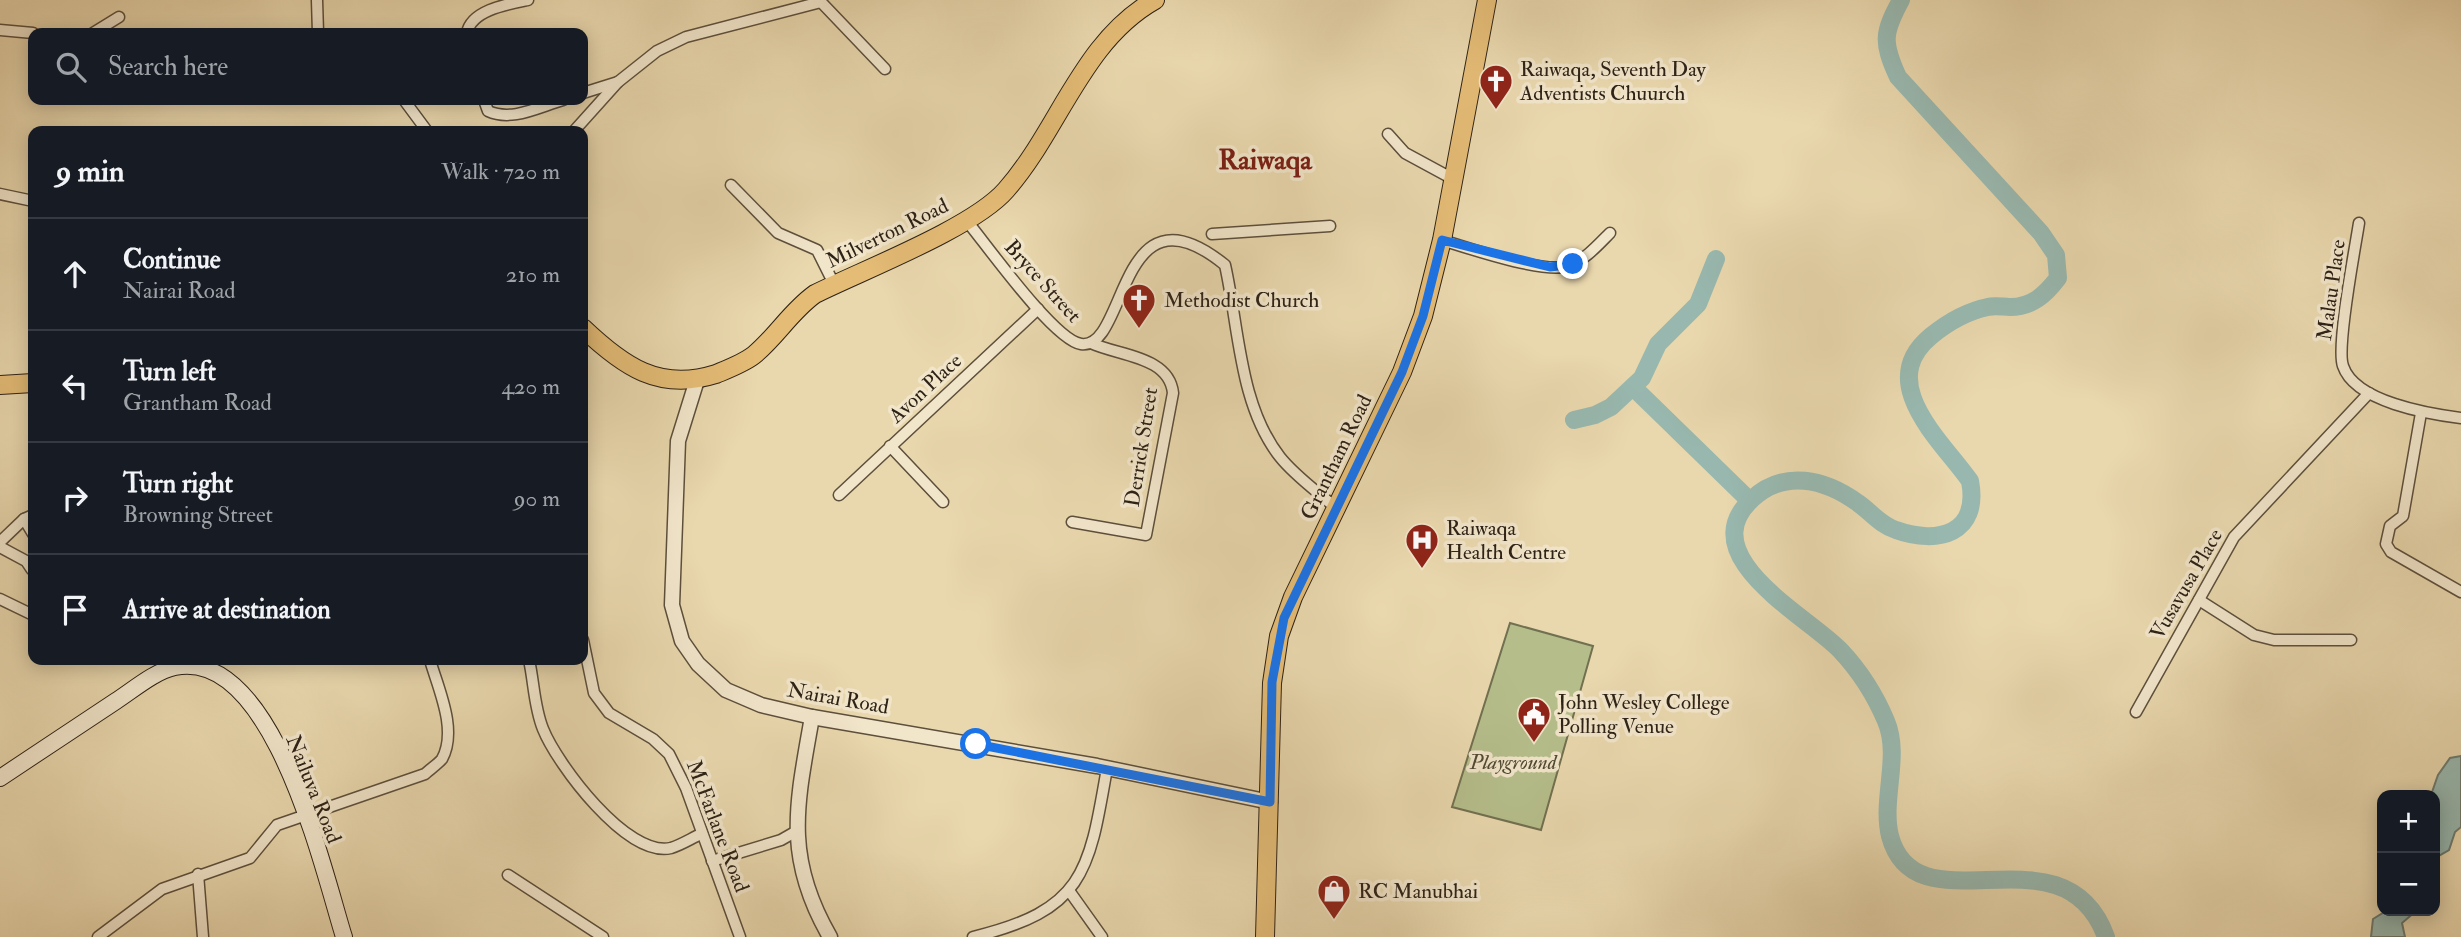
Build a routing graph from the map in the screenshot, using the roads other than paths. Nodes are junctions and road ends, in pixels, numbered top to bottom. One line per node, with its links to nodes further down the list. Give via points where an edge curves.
1 (317, 0): 8 (street)
2 (528, 0): 9 (street, via 479,16)
3 (1155, 0): 25 (main road, Milverton Road, via 1111,33 1005,191)
4 (1487, 0): 21 (main road, Grantham Road)
5 (821, 1): 12 (street); 13 (street, via 686,37 657,51)
6 (119, 17): 7 (street)
7 (101, 28)
8 (317, 28)
9 (468, 28)
10 (0, 30): 11 (street)
11 (28, 33)
12 (885, 69)
13 (618, 82): 14 (street); 19 (street)
14 (588, 91)
15 (408, 105): 18 (street)
16 (486, 105): 17 (street, via 499,116 511,116)
17 (547, 105)
18 (424, 126)
19 (578, 126)
20 (1388, 134): 21 (street, via 1405,153)
21 (1453, 179): 30 (main road, Grantham Road)
22 (731, 185): 31 (street, via 778,233 817,250)
23 (0, 194): 24 (street)
24 (28, 200)
25 (966, 220): 31 (main road, Milverton Road); 32 (street, Bryce Street)
26 (2359, 222): 38 (street, Malau Place, via 2342,360 2347,374)
27 (1330, 226): 29 (street)
28 (1610, 233): 30 (street, via 1588,254 1561,268)
29 (1212, 234)
30 (1442, 240): 44 (main road, Grantham Road, via 1423,316 1402,372)
31 (834, 284): 35 (main road, Milverton Road, via 796,307 753,356)
32 (1038, 309): 34 (street, Bryce Street, via 1068,339); 41 (street, Avon Place)
33 (588, 333): 35 (main road, Milverton Road, via 642,372 670,382)
34 (1091, 343): 44 (street, Bryce Street, via 1104,331 1143,254 1180,240 1211,254 1225,265 1245,373 1265,434 1281,459); 46 (street, Derrick Street, via 1155,365 1172,382 1173,393 1146,535)
35 (696, 380): 58 (street, Nairai Road, via 678,441 674,503 672,605 682,640 698,664 726,690 761,705)
36 (28, 383): 37 (main road)
37 (0, 385)
38 (2369, 393): 39 (street); 51 (street, Vusavusa Place, via 2234,537)
39 (2421, 412): 40 (street); 49 (street, via 2403,516 2390,526 2386,544 2391,552)
40 (2461, 418)
41 (890, 446): 42 (street, Avon Place); 43 (street)
42 (839, 495)
43 (943, 502)
44 (1336, 508): 61 (main road, Grantham Road, via 1279,636 1272,682)
45 (28, 518): 47 (street)
46 (1072, 522)
47 (0, 544): 48 (street)
48 (28, 564)
49 (2461, 592)
50 (0, 599): 52 (street)
51 (2199, 600): 53 (street, via 2254,635 2274,640); 57 (street, Vusavusa Place)
52 (28, 613)
53 (2351, 640)
54 (588, 664): 64 (street, McFarlane Road, via 594,693 609,713 669,754)
55 (431, 665): 62 (street, via 446,715 448,739 442,759 425,774)
56 (530, 665): 64 (street, via 542,729 574,779 615,824 653,846 670,848)
57 (2136, 712)
58 (812, 717): 59 (street, Nairai Road); 63 (street)
59 (1107, 768): 61 (street, Nairai Road); 68 (street, via 1095,835)
60 (0, 778): 62 (main road, Nailuva Road, via 145,682 174,667 200,667 223,676 246,696 288,768)
61 (1270, 802): 77 (main road, Grantham Road)
62 (306, 816): 66 (street, via 277,825 250,858); 71 (main road, Nailuva Road)
63 (795, 832): 65 (street); 74 (street, via 811,895)
64 (701, 834): 65 (street, McFarlane Road)
65 (712, 861): 73 (street, McFarlane Road)
66 (198, 874): 69 (street, via 162,889); 70 (street)
67 (508, 875): 72 (street)
68 (1070, 892): 75 (street, via 1040,915); 76 (street)
69 (98, 937)
70 (203, 937)
71 (344, 937)
72 (603, 937)
73 (740, 937)
74 (830, 937)
75 (973, 937)
76 (1102, 937)
77 (1265, 937)

